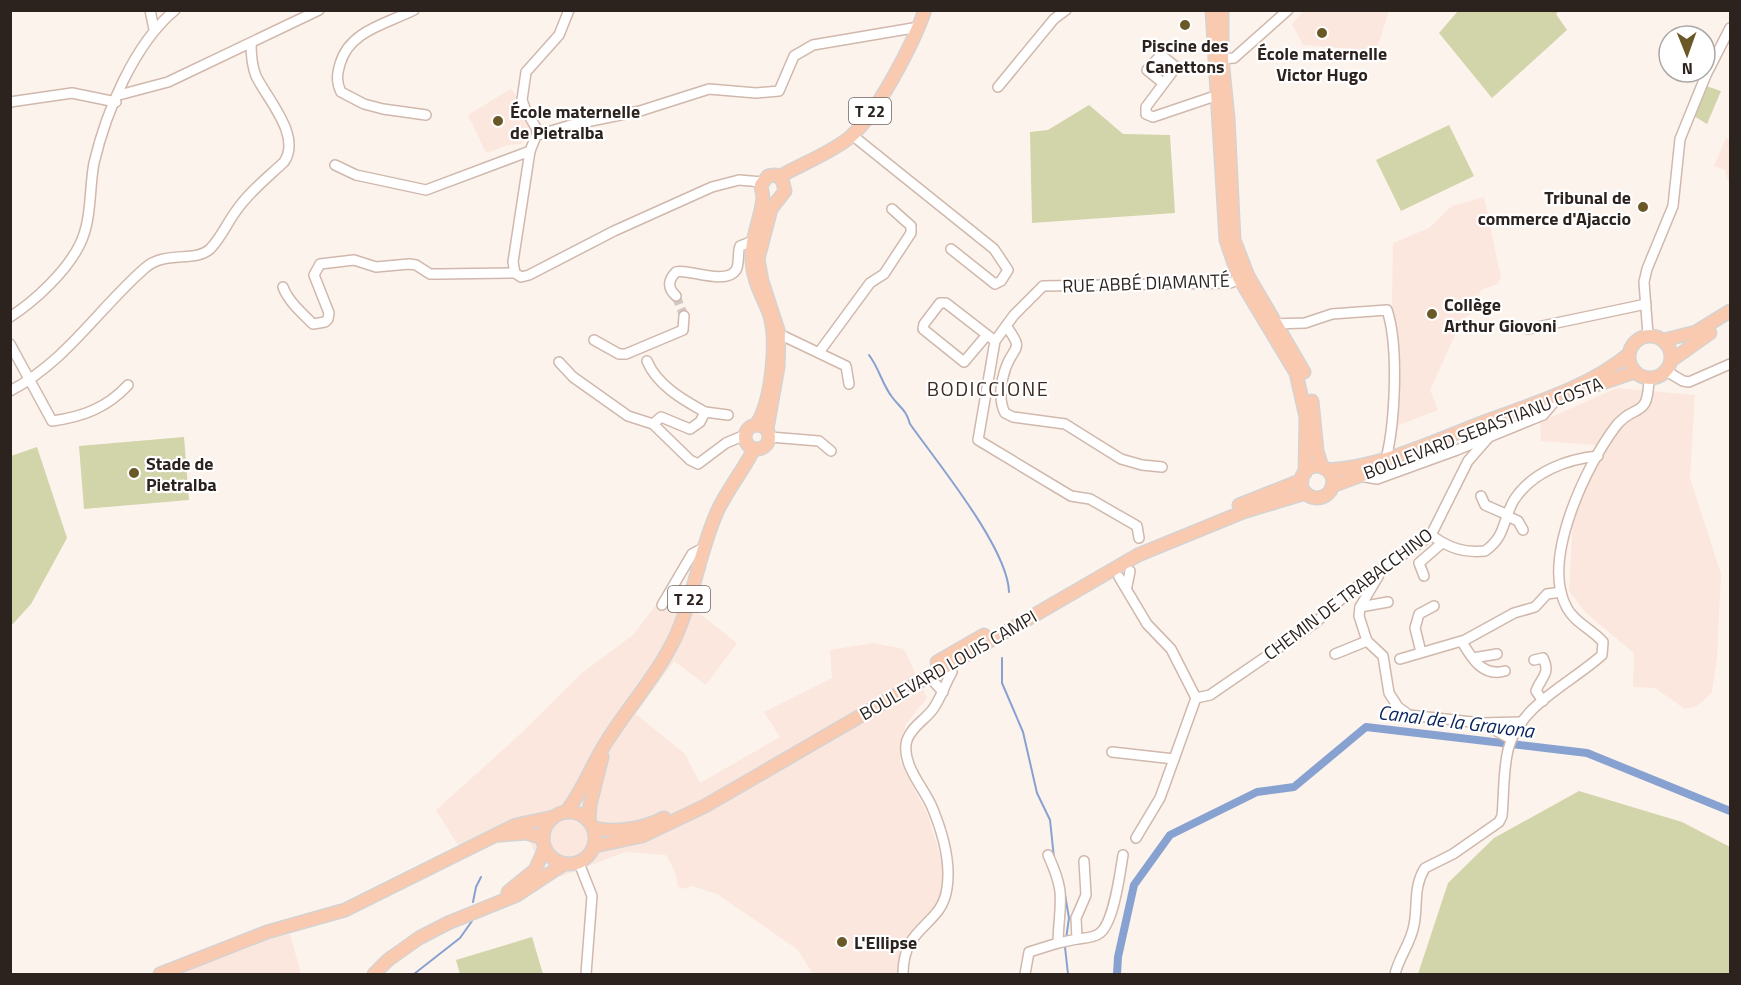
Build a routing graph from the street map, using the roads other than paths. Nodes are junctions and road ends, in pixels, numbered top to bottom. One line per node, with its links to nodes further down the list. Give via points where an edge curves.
1 (150, 10): 13 (street)
2 (175, 10): 13 (street)
3 (319, 10): 14 (street)
4 (414, 10): 21 (street, via 351,42 342,57 337,79 341,92 364,104)
5 (569, 10): 22 (street, via 559,35 526,72 522,100)
6 (925, 10): 11 (main road, T 22)
7 (1066, 10): 17 (street, via 1054,19)
8 (1212, 10): 18 (main road)
9 (1222, 10): 15 (main road)
10 (1288, 10): 15 (street, via 1234,58)
11 (919, 27): 22 (street, via 813,45 794,56 783,87 774,93 709,88 640,111); 23 (main road, T 22, via 895,74)
12 (1731, 28): 36 (street, via 1706,75 1680,139 1673,206 1647,269)
13 (154, 29): 19 (street, via 129,69)
14 (251, 43): 19 (street, via 168,82); 59 (street, via 255,74 288,136 288,157 250,193 210,249 197,255 166,257 147,266 71,347)
15 (1222, 59): 18 (main road)
16 (1163, 83): 18 (street, via 1146,107 1146,114 1153,117)
17 (998, 87)
18 (1222, 94): 33 (main road, via 1234,240)
19 (117, 99): 20 (street, via 72,93); 39 (street, via 95,162 80,244 35,300)
20 (10, 102)
21 (426, 115)
22 (538, 135): 24 (street)
23 (852, 135): 26 (main road, T 22); 31 (street, via 994,249 1008,270 996,284)
24 (530, 151): 25 (street, via 426,190 356,175); 32 (street, via 513,262)
25 (335, 165)
26 (779, 177): 27 (main road, via 768,176); 28 (main road, via 785,187)
27 (763, 188): 28 (main road, via 769,199); 30 (main road); 32 (street, via 739,180 712,187 623,226 529,275 521,277)
28 (777, 199): 44 (main road, via 764,226 758,258)
29 (892, 209): 51 (street, via 912,226 911,233 884,274 870,283)
30 (753, 242): 35 (street, via 740,246 737,269 732,274 701,277 676,272 669,284); 44 (main road, via 753,274)
31 (951, 249)
32 (515, 273): 34 (street, via 430,274 416,265 376,267 354,260 320,264 315,275 329,313 328,319 318,324 307,318)
33 (1244, 278): 41 (main road); 42 (street, RUE ABBÉ DIAMANTÉ, via 1043,286)
34 (283, 287)
35 (676, 296)
36 (1646, 304): 43 (street); 45 (street)
37 (1731, 311): 48 (main road, via 1696,332)
38 (684, 316): 47 (street, via 683,330 626,354)
39 (10, 317)
40 (1731, 320): 56 (main road)
41 (1271, 324): 74 (street, via 1387,310 1394,384); 77 (main road, via 1303,369 1311,393 1317,451); 78 (main road, via 1303,396)
42 (1006, 326): 49 (street); 76 (street, via 1017,345 1006,366 1000,399 1005,413 1065,424 1121,459)
43 (1528, 328)
44 (776, 332): 51 (street); 67 (main road)
45 (1648, 335): 48 (main road); 52 (main road, via 1633,344)
46 (986, 336): 46 (street, via 946,303 940,303 923,329 964,362); 49 (street)
47 (594, 340)
48 (1664, 340): 56 (main road, via 1670,349)
49 (995, 341): 86 (street, via 978,440 1071,496 1090,499 1137,526)
50 (10, 344): 59 (street)
51 (819, 351): 60 (street, via 846,366)
52 (1629, 354): 57 (main road); 74 (main road, BOULEVARD SEBASTIANU COSTA, via 1615,366 1582,382)
53 (647, 361): 64 (street, via 663,384)
54 (558, 362): 66 (street, via 628,416)
55 (1731, 364): 56 (street, via 1689,382 1683,381)
56 (1669, 365): 58 (main road)
57 (1635, 372): 58 (main road); 63 (main road, BOULEVARD SEBASTIANU COSTA)
58 (1649, 378): 73 (street, via 1644,407 1621,419)
59 (29, 380): 61 (street, via 52,421 103,407); 62 (street)
60 (849, 384)
61 (128, 385)
62 (10, 391)
63 (1555, 401): 69 (street, via 1543,414); 79 (main road, BOULEVARD SEBASTIANU COSTA)
64 (705, 412): 65 (street); 66 (street, via 690,429 661,417)
65 (728, 415)
66 (653, 424): 68 (street, via 698,464 726,443)
67 (764, 430): 68 (main road, via 749,428); 70 (main road, via 765,447); 72 (street, via 819,441)
68 (745, 435): 70 (main road)
69 (1489, 437): 71 (street); 75 (street, CHEMIN DE TRABACCHINO)
70 (754, 449): 88 (main road, T 22, via 717,511)
71 (1456, 450): 75 (street); 79 (street, via 1377,479)
72 (831, 451)
73 (1598, 456): 83 (street, via 1567,461 1533,479); 94 (street, via 1581,484 1562,540)
74 (1386, 459): 77 (main road, BOULEVARD SEBASTIANU COSTA, via 1361,467)
75 (1468, 461): 85 (street, CHEMIN DE TRABACCHINO)
76 (1162, 467)
77 (1324, 469): 78 (main road, via 1312,467); 80 (main road, via 1332,477)
78 (1303, 476): 81 (main road); 121 (main road, BOULEVARD LOUIS CAMPI, via 1134,548 659,821 610,832)
79 (1358, 476): 80 (main road, BOULEVARD SEBASTIANU COSTA)
80 (1332, 486): 81 (main road, via 1320,498)
81 (1306, 493): 125 (main road, BOULEVARD LOUIS CAMPI, via 1225,518 1138,555 705,806 642,836)
82 (1481, 496): 83 (street, via 1485,505)
83 (1507, 516): 84 (street, via 1518,521); 87 (street, via 1503,532 1485,551 1467,552)
84 (1523, 530)
85 (1431, 535): 87 (street); 90 (street, CHEMIN DE TRABACCHINO)
86 (1139, 538)
87 (1442, 543): 91 (street, via 1419,563)
88 (705, 547): 96 (street, via 692,554); 116 (main road, T 22, via 676,636)
89 (1130, 571): 93 (street)
90 (1380, 573): 98 (street); 111 (street, CHEMIN DE TRABACCHINO, via 1210,695)
91 (1424, 576)
92 (1119, 577): 93 (street)
93 (1127, 586): 111 (street, via 1147,624 1171,649)
94 (1561, 592): 100 (street, via 1547,594 1535,607 1514,613); 112 (street, via 1572,616 1597,635 1603,649 1602,655)
95 (1388, 602): 98 (street)
96 (662, 604)
97 (1434, 606): 101 (street, via 1419,614 1415,628)
98 (1360, 607): 99 (street)
99 (1366, 641): 102 (street); 114 (street, via 1383,656 1389,693 1409,715)
100 (1462, 642): 101 (street); 104 (street)
101 (1421, 652): 105 (street)
102 (1335, 654)
103 (1497, 654): 104 (street)
104 (1473, 658): 107 (street, via 1488,673)
105 (1400, 659)
106 (1534, 660): 112 (street, via 1543,658 1546,665 1546,677 1536,691)
107 (1505, 671)
108 (952, 672): 110 (street)
109 (934, 682): 110 (street)
110 (943, 692): 137 (street, via 933,710 909,735 906,755 937,820 948,885 940,908 913,936)
111 (1196, 699): 118 (street)
112 (1544, 701): 113 (street)
113 (1522, 722): 114 (street); 115 (street)
114 (1481, 723): 115 (street)
115 (1511, 739): 139 (street, via 1502,816 1453,854 1425,868 1416,887 1415,923)
116 (607, 741): 119 (main road, T 22); 121 (main road, T 22, via 590,805)
117 (1112, 752): 118 (street)
118 (1174, 759): 123 (street, via 1160,798)
119 (566, 812): 120 (main road); 121 (main road, via 579,813)
120 (553, 817): 122 (main road, via 516,825); 124 (main road, via 547,823)
121 (592, 824): 125 (main road)
122 (496, 835): 124 (main road, via 525,834); 134 (main road, via 345,910 267,932)
123 (1136, 838)
124 (544, 843): 130 (main road, via 552,858); 131 (main road, via 535,870 510,891)
125 (595, 846): 129 (main road)
126 (1048, 855): 133 (street, via 1063,898)
127 (1123, 855): 132 (street, via 1105,926 1096,936)
128 (1084, 861): 132 (street, via 1086,895 1076,918)
129 (579, 862): 130 (main road); 136 (street, via 592,896)
130 (564, 864): 131 (main road, via 517,895)
131 (473, 912): 135 (main road, via 419,938)
132 (1077, 939): 133 (street)
133 (1058, 943): 138 (street, via 1029,952)
134 (160, 975)
135 (374, 975)
136 (586, 975)
137 (903, 975)
138 (1024, 975)
139 (1395, 975)

